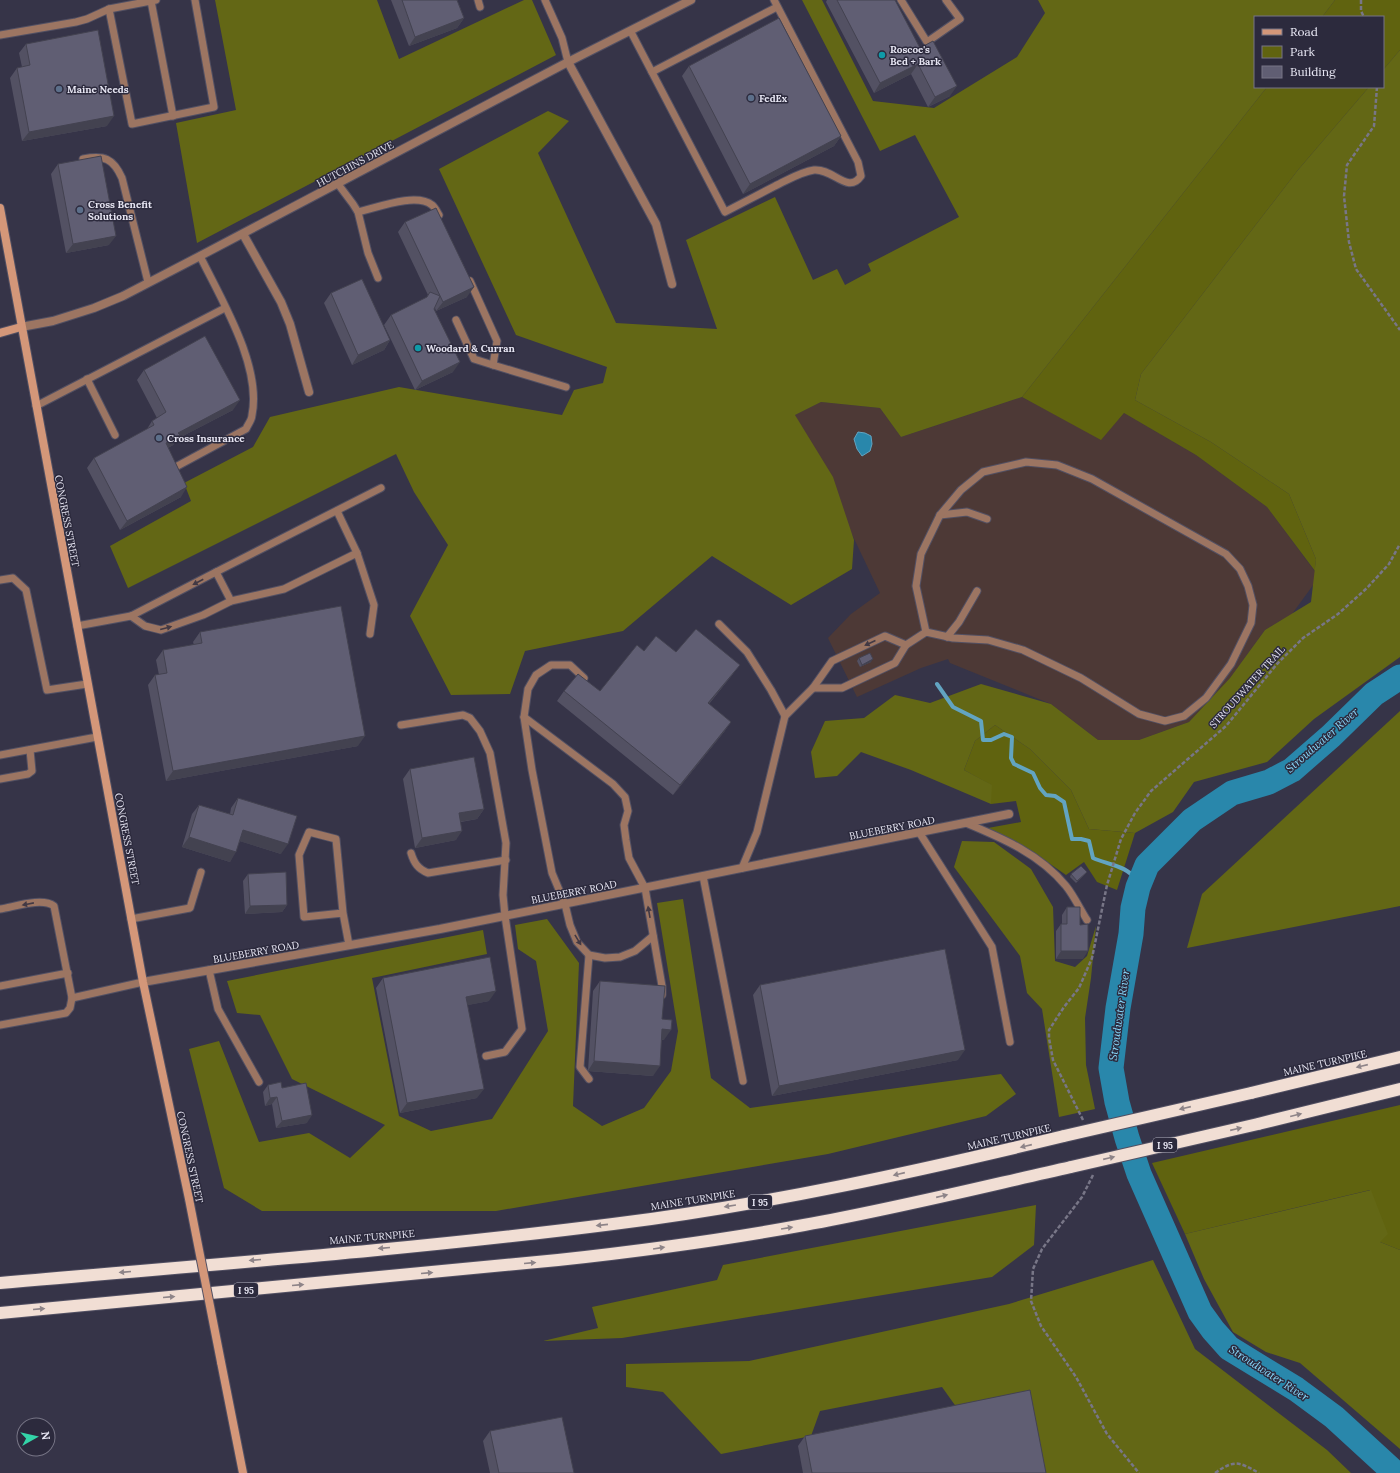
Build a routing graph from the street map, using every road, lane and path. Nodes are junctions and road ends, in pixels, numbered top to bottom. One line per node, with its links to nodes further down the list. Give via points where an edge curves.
1 (154, 0): 10 (lane); 17 (lane)
2 (195, 0): 17 (lane, via 214,108)
3 (545, 0): 14 (lane, via 562,38)
4 (692, 0): 12 (street, HUTCHINS DRIVE)
5 (774, 0): 9 (lane)
6 (901, 0): 7 (lane, via 927,42 960,19)
7 (946, 0)
8 (1361, 0): 11 (path)
9 (777, 7): 15 (lane); 15 (lane, via 858,162 861,176 858,180 847,183 822,170 801,173 726,212)
10 (109, 9): 13 (lane, via 76,22); 17 (lane, via 132,124)
11 (1364, 16)
12 (631, 32): 14 (street, HUTCHINS DRIVE); 15 (lane)
13 (0, 35)
14 (568, 62): 19 (street, HUTCHINS DRIVE); 28 (street, via 656,224)
15 (652, 72)
16 (1377, 88): 32 (path, via 1374,126 1347,165 1344,196 1356,269)
17 (173, 116)
18 (83, 159): 27 (lane, via 98,156 117,167)
19 (338, 184): 21 (lane); 23 (street, HUTCHINS DRIVE)
20 (0, 208): 31 (main road, CONGRESS STREET)
21 (358, 212): 22 (lane, via 398,202 424,200 433,205); 26 (lane, via 368,253)
22 (442, 222)
23 (243, 234): 24 (street, HUTCHINS DRIVE); 37 (street, via 281,302 290,324)
24 (200, 256): 27 (street, HUTCHINS DRIVE); 29 (lane)
25 (468, 276): 34 (lane, via 497,341)
26 (378, 278)
27 (148, 282): 31 (street, HUTCHINS DRIVE, via 94,308 53,321)
28 (672, 284)
29 (225, 308): 35 (lane); 40 (lane, via 238,332 247,357 254,397 252,416 246,429)
30 (456, 320): 34 (lane, via 474,359)
31 (21, 327): 33 (main road); 38 (main road, CONGRESS STREET)
32 (1400, 330)
33 (0, 333)
34 (493, 365): 36 (lane)
35 (87, 379): 38 (lane); 39 (lane)
36 (566, 387)
37 (308, 392)
38 (36, 406): 53 (main road, CONGRESS STREET)
39 (115, 435)
40 (168, 471)
41 (381, 488): 42 (lane)
42 (337, 511): 46 (lane); 47 (lane)
43 (940, 515): 44 (lane, via 966,512); 54 (lane, via 921,554 916,586); 56 (lane, via 960,490 983,472 1026,462 1057,465 1092,479 1226,554 1240,569 1254,605 1251,623 1231,664 1206,698 1184,716 1165,721 1139,714 1081,678 1023,650 988,640)
44 (987, 518)
45 (1400, 544): 100 (path, STROUDWATER TRAIL, via 1389,564 1367,588 1338,614 1302,638 1226,726 1150,791 1135,813 1121,839 1107,885 1092,958 1079,988 1049,1030 1053,1060)
46 (357, 553): 50 (lane, via 284,589); 55 (lane, via 374,606)
47 (216, 572): 50 (lane); 51 (lane, one-way to 51)
48 (0, 580): 59 (lane, via 13,578 26,590 46,690)
49 (977, 591): 56 (lane)
50 (231, 601): 51 (lane, one-way to 50, via 145,626 160,630 203,616)
51 (131, 616): 53 (lane)
52 (719, 624): 61 (lane, via 747,652 772,690)
53 (77, 626): 59 (main road, CONGRESS STREET)
54 (926, 632): 56 (lane); 57 (lane)
55 (370, 634)
56 (947, 637)
57 (906, 644): 60 (lane, via 895,662 842,688); 60 (lane, one-way to 60, via 885,636 838,658 832,661)
58 (584, 678): 62 (lane, via 570,665 551,665 536,675 528,689)
59 (87, 684): 64 (main road, CONGRESS STREET)
60 (813, 688): 61 (lane)
61 (785, 716): 73 (lane, via 757,832)
62 (524, 717): 76 (lane, via 613,784 625,797 628,811 624,825 630,858); 77 (lane, via 552,873)
63 (401, 725): 72 (lane, via 462,715 470,718 480,731 490,753 506,843)
64 (97, 737): 65 (lane); 81 (main road, CONGRESS STREET)
65 (30, 750): 66 (lane); 67 (lane, via 32,771)
66 (0, 755)
67 (0, 779)
68 (1009, 814): 69 (street, BLUEBERRY ROAD)
69 (966, 823): 70 (street, BLUEBERRY ROAD); 82 (lane, via 1003,838 1046,865 1066,887)
70 (919, 832): 73 (street, BLUEBERRY ROAD); 93 (lane, via 992,947)
71 (411, 853): 72 (lane, via 413,862 420,870 428,873)
72 (506, 860): 80 (lane, via 503,895)
73 (742, 868): 75 (street, BLUEBERRY ROAD)
74 (201, 872): 81 (lane, via 190,908)
75 (702, 876): 76 (street, BLUEBERRY ROAD); 97 (lane)
76 (645, 888): 77 (street, BLUEBERRY ROAD); 83 (lane, one-way to 76)
77 (565, 904): 80 (street, BLUEBERRY ROAD); 85 (lane, one-way to 85, via 577,942)
78 (0, 909): 87 (lane, one-way to 78, via 54,906 51,903 42,901)
79 (343, 913): 79 (lane, via 336,839 309,832 299,855 304,917); 84 (lane)
80 (505, 916): 84 (street, BLUEBERRY ROAD); 94 (lane, via 522,1029 505,1052)
81 (131, 919): 88 (main road, CONGRESS STREET)
82 (1087, 920)
83 (653, 936): 85 (lane, via 635,951 620,957); 91 (lane)
84 (349, 946): 86 (street, BLUEBERRY ROAD)
85 (589, 955): 96 (lane, via 580,1067)
86 (210, 970): 88 (street, BLUEBERRY ROAD); 98 (lane, via 218,1009)
87 (68, 973): 89 (lane); 90 (lane)
88 (143, 982): 90 (lane); 104 (main road, CONGRESS STREET, bridge)
89 (0, 986)
90 (72, 998): 92 (lane, via 66,1013)
91 (662, 1000)
92 (0, 1025)
93 (1010, 1042)
94 (486, 1056)
95 (1400, 1057): 102 (highway, MAINE TURNPIKE / I 95, one-way to 102, bridge, via 863,1182 782,1198 615,1224 451,1242)
96 (589, 1079)
97 (743, 1080)
98 (259, 1082)
99 (1400, 1090): 103 (highway, I 95, one-way to 99, bridge, via 536,1262 640,1250 803,1225 1071,1167)
100 (1086, 1127)
101 (1093, 1168): 105 (path, via 1093,1175 1082,1196 1042,1250 1033,1269 1031,1302 1041,1326 1076,1377 1107,1434)
102 (0, 1283)
103 (0, 1313)
104 (243, 1473)
105 (1139, 1473)
106 (1215, 1473): 107 (path, via 1227,1465 1242,1463)
107 (1260, 1473)

